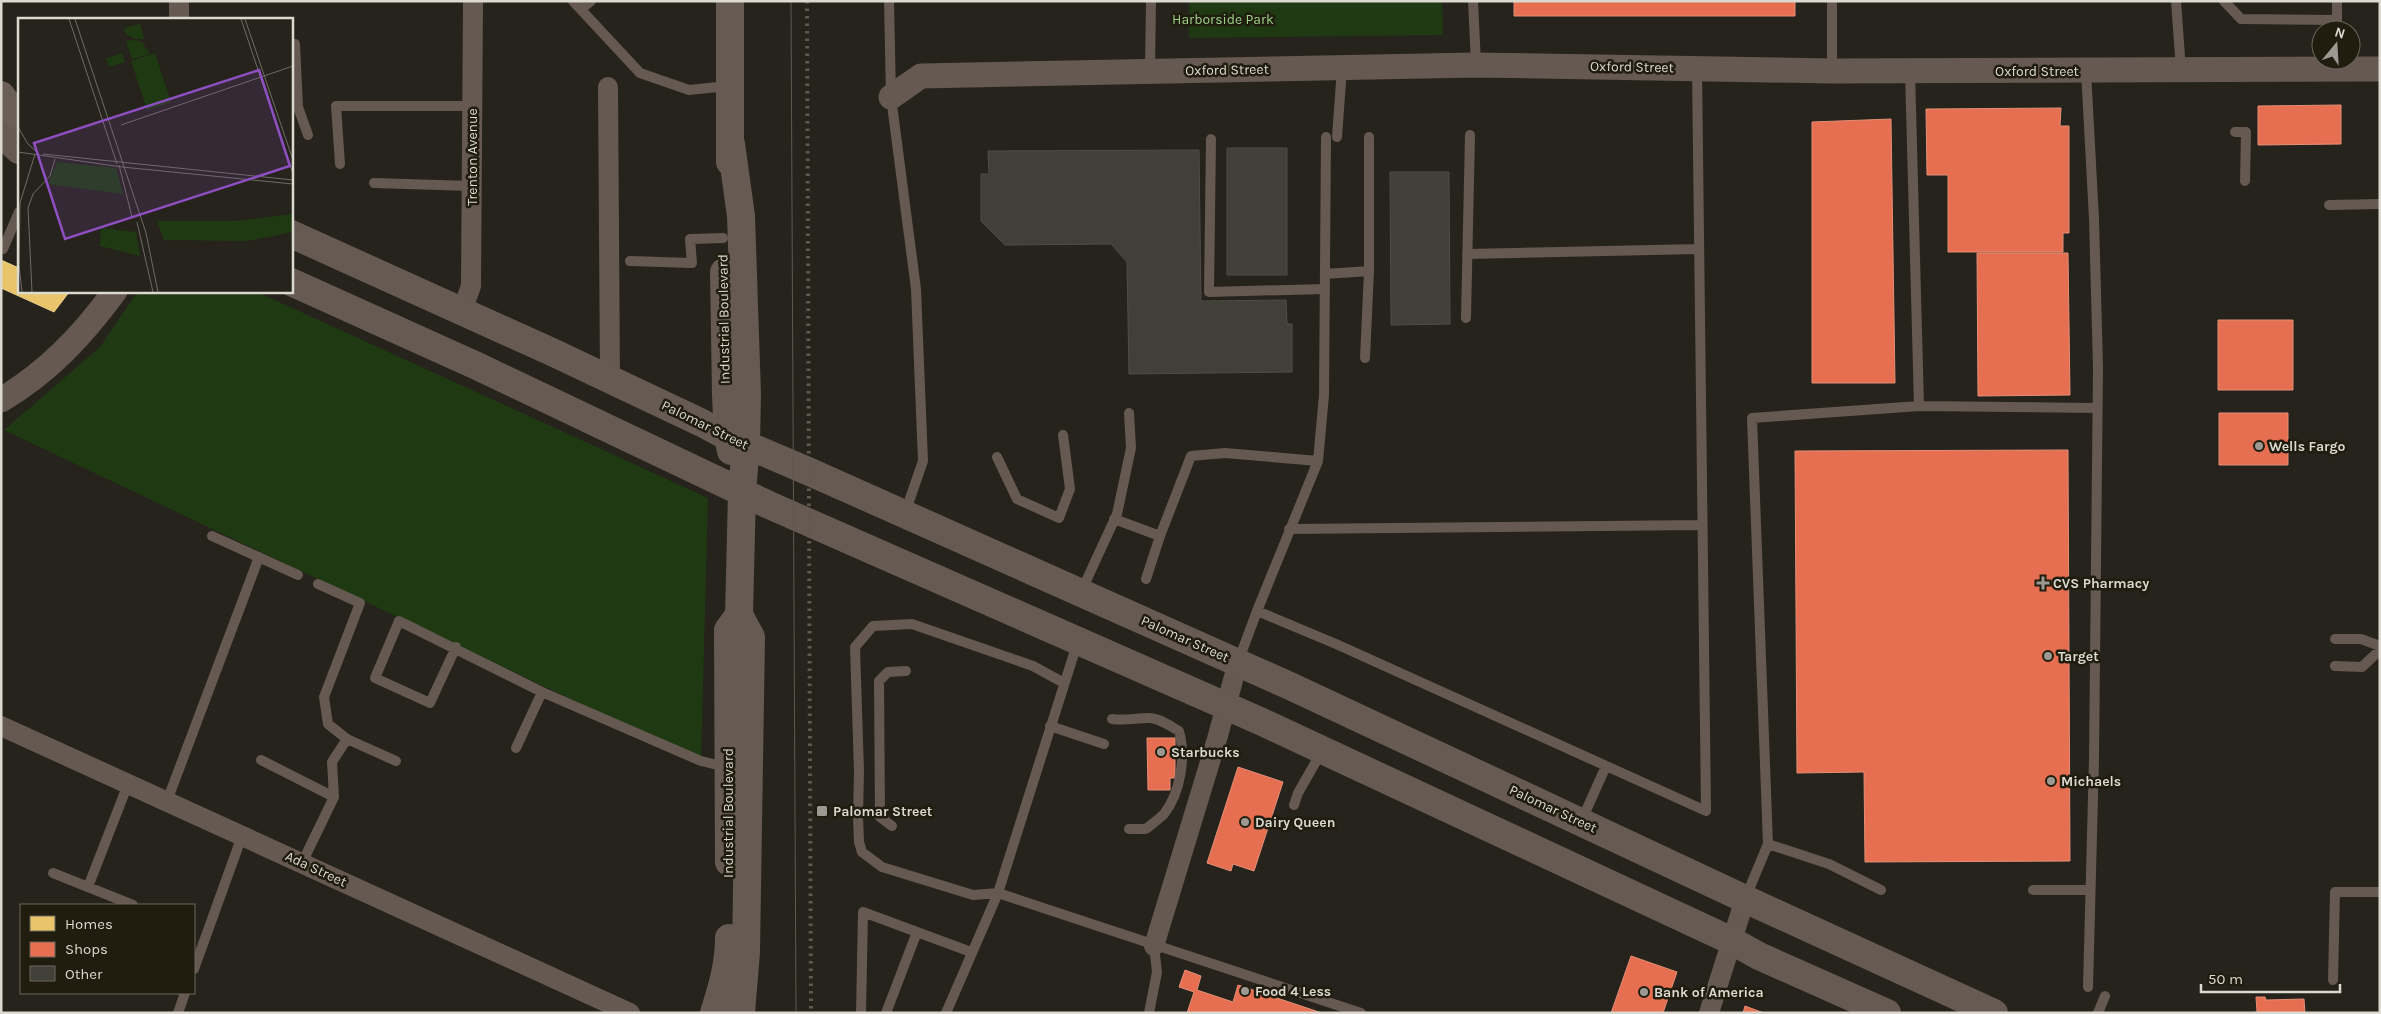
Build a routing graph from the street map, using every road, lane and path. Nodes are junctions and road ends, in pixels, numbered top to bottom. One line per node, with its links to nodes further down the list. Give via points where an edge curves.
1 (179, 1): 14 (street)
2 (473, 1): 28 (street, Trenton Avenue)
3 (573, 1): 13 (lane)
4 (591, 1): 13 (lane)
5 (730, 1): 25 (main road, Industrial Boulevard)
6 (889, 1): 27 (lane)
7 (1151, 1): 24 (lane)
8 (1474, 1): 16 (lane)
9 (1832, 1): 20 (lane)
10 (2176, 1): 23 (lane)
11 (2224, 1): 12 (lane, via 2241,20 2338,20)
12 (2337, 1)
13 (581, 9): 25 (lane, via 640,74 689,90)
14 (179, 18)
15 (295, 44): 29 (lane)
16 (1476, 65): 17 (street, Oxford Street); 18 (street, Oxford Street)
17 (1342, 68): 24 (street, Oxford Street); 52 (lane, via 1331,137)
18 (1696, 69): 20 (street, Oxford Street); 48 (lane)
19 (2380, 69): 23 (street, Oxford Street)
20 (1832, 71): 21 (street, Oxford Street)
21 (1910, 71): 22 (street, Oxford Street); 61 (lane)
22 (2086, 71): 23 (street, Oxford Street); 62 (lane, via 2094,219)
23 (2181, 71)
24 (1150, 72): 27 (street, Oxford Street, via 921,76)
25 (730, 86): 36 (main road, Industrial Boulevard)
26 (608, 87): 59 (street)
27 (891, 97): 69 (lane, via 916,289 923,461)
28 (472, 106): 38 (lane, via 336,106); 41 (street, Trenton Avenue)
29 (294, 107): 33 (lane)
30 (7, 114): 37 (main road)
31 (2235, 132): 39 (lane, via 2246,132)
32 (1470, 135): 49 (lane)
33 (308, 136)
34 (1369, 136): 51 (lane)
35 (1211, 139): 54 (lane, via 1209,292)
36 (731, 144): 46 (main road, Industrial Boulevard); 65 (main road, Industrial Boulevard, via 741,216 747,394)
37 (18, 147)
38 (340, 164)
39 (2245, 182)
40 (374, 183): 41 (lane)
41 (472, 186): 56 (street, Trenton Avenue, via 471,286)
42 (2380, 204): 43 (lane)
43 (2329, 205)
44 (18, 214): 47 (lane)
45 (292, 234): 56 (main road, Palomar Street)
46 (723, 238): 50 (lane, via 690,239 692,262); 65 (main road, Industrial Boulevard)
47 (3, 248)
48 (1699, 249): 49 (lane); 71 (lane)
49 (1467, 254): 57 (lane)
50 (630, 261)
51 (1369, 271): 52 (lane); 58 (lane)
52 (1325, 274): 54 (lane)
53 (292, 282): 68 (main road)
54 (1325, 289): 67 (lane, via 1324,395)
55 (114, 292): 60 (street, via 88,328 56,361)
56 (462, 311): 59 (main road, Palomar Street)
57 (1466, 318)
58 (1365, 358)
59 (610, 379): 65 (main road, Palomar Street)
60 (1, 400)
61 (1919, 406): 62 (lane); 112 (lane, via 1752,418)
62 (2097, 408): 118 (lane)
63 (1129, 413): 70 (lane, via 1131,448)
64 (1063, 435): 66 (lane, via 1070,490 1059,518 1017,499)
65 (737, 441): 68 (main road, Industrial Boulevard); 69 (main road, Palomar Street)
66 (997, 457)
67 (1318, 461): 72 (lane); 74 (lane, via 1225,453 1191,456)
68 (742, 492): 81 (main road, Industrial Boulevard); 83 (main road)
69 (904, 515): 79 (main road, Palomar Street)
70 (1114, 519): 74 (lane); 79 (lane)
71 (1702, 525): 72 (lane); 102 (lane, via 1706,811)
72 (1289, 529): 80 (lane)
73 (212, 536): 75 (lane)
74 (1160, 536): 77 (lane)
75 (259, 557): 76 (lane); 106 (lane)
76 (298, 575)
77 (1146, 579)
78 (318, 584): 96 (lane, via 360,603 324,697 328,724)
79 (1081, 593): 87 (main road, Palomar Street)
80 (1256, 611): 87 (lane); 102 (lane)
81 (739, 614): 103 (main road, Industrial Boulevard, via 728,630); 135 (main road, Industrial Boulevard, via 751,637 746,952)
82 (2335, 639): 84 (lane, via 2362,639)
83 (1078, 640): 90 (lane); 92 (main road)
84 (2380, 646)
85 (456, 647): 85 (lane, via 430,703 375,678 399,621); 91 (lane)
86 (2380, 650): 88 (lane, via 2362,667)
87 (1238, 662): 92 (street); 108 (main road, Palomar Street)
88 (2335, 666)
89 (906, 671): 109 (lane, via 888,672 879,681 880,817)
90 (1064, 683): 95 (lane); 120 (lane, via 1033,666 912,624 872,626 855,647 858,816 862,852 882,867 973,895)
91 (542, 692): 98 (lane); 103 (lane, via 701,761)
92 (1226, 706): 99 (main road); 125 (street)
93 (1112, 719): 110 (lane, via 1150,718 1163,722 1179,731 1183,746 1175,792 1164,813 1146,830)
94 (1, 726): 104 (street, Ada Street)
95 (1050, 726): 97 (lane); 120 (lane)
96 (347, 739): 101 (lane); 105 (lane, via 332,762)
97 (1104, 744)
98 (516, 748)
99 (1323, 750): 107 (lane); 124 (main road)
100 (261, 760): 105 (lane)
101 (396, 761)
102 (1606, 766): 108 (lane)
103 (728, 768): 134 (main road, Industrial Boulevard, via 729,956)
104 (128, 784): 106 (street, Ada Street); 115 (lane)
105 (334, 797): 113 (lane)
106 (167, 801): 111 (street, Ada Street)
107 (1294, 805)
108 (1580, 822): 121 (main road, Palomar Street)
109 (892, 826)
110 (1129, 829)
111 (242, 836): 113 (street, Ada Street); 127 (lane)
112 (1768, 844): 116 (lane, via 1830,864); 121 (lane)
113 (302, 863): 133 (street, Ada Street)
114 (52, 874): 115 (lane)
115 (88, 887): 122 (lane)
116 (1881, 890)
117 (2033, 890): 118 (lane)
118 (2090, 890): 129 (lane)
119 (2380, 892): 128 (lane, via 2334,892)
120 (998, 893): 125 (lane); 126 (lane)
121 (1745, 899): 124 (street); 143 (main road, Palomar Street)
122 (131, 904)
123 (917, 932): 126 (lane); 136 (lane, via 863,912); 137 (lane)
124 (1732, 941): 141 (street); 142 (main road)
125 (1154, 946): 139 (lane, via 1157,972); 140 (lane)
126 (971, 952): 138 (lane)
127 (195, 965)
128 (2333, 980)
129 (2088, 987)
130 (185, 994): 132 (lane)
131 (2105, 996): 144 (lane)
132 (178, 1013)
133 (630, 1013)
134 (714, 1013)
135 (742, 1013)
136 (861, 1013)
137 (886, 1013)
138 (946, 1013)
139 (1148, 1013)
140 (1361, 1013)
141 (1709, 1013)
142 (1887, 1013)
143 (1994, 1013)
144 (2098, 1013)

